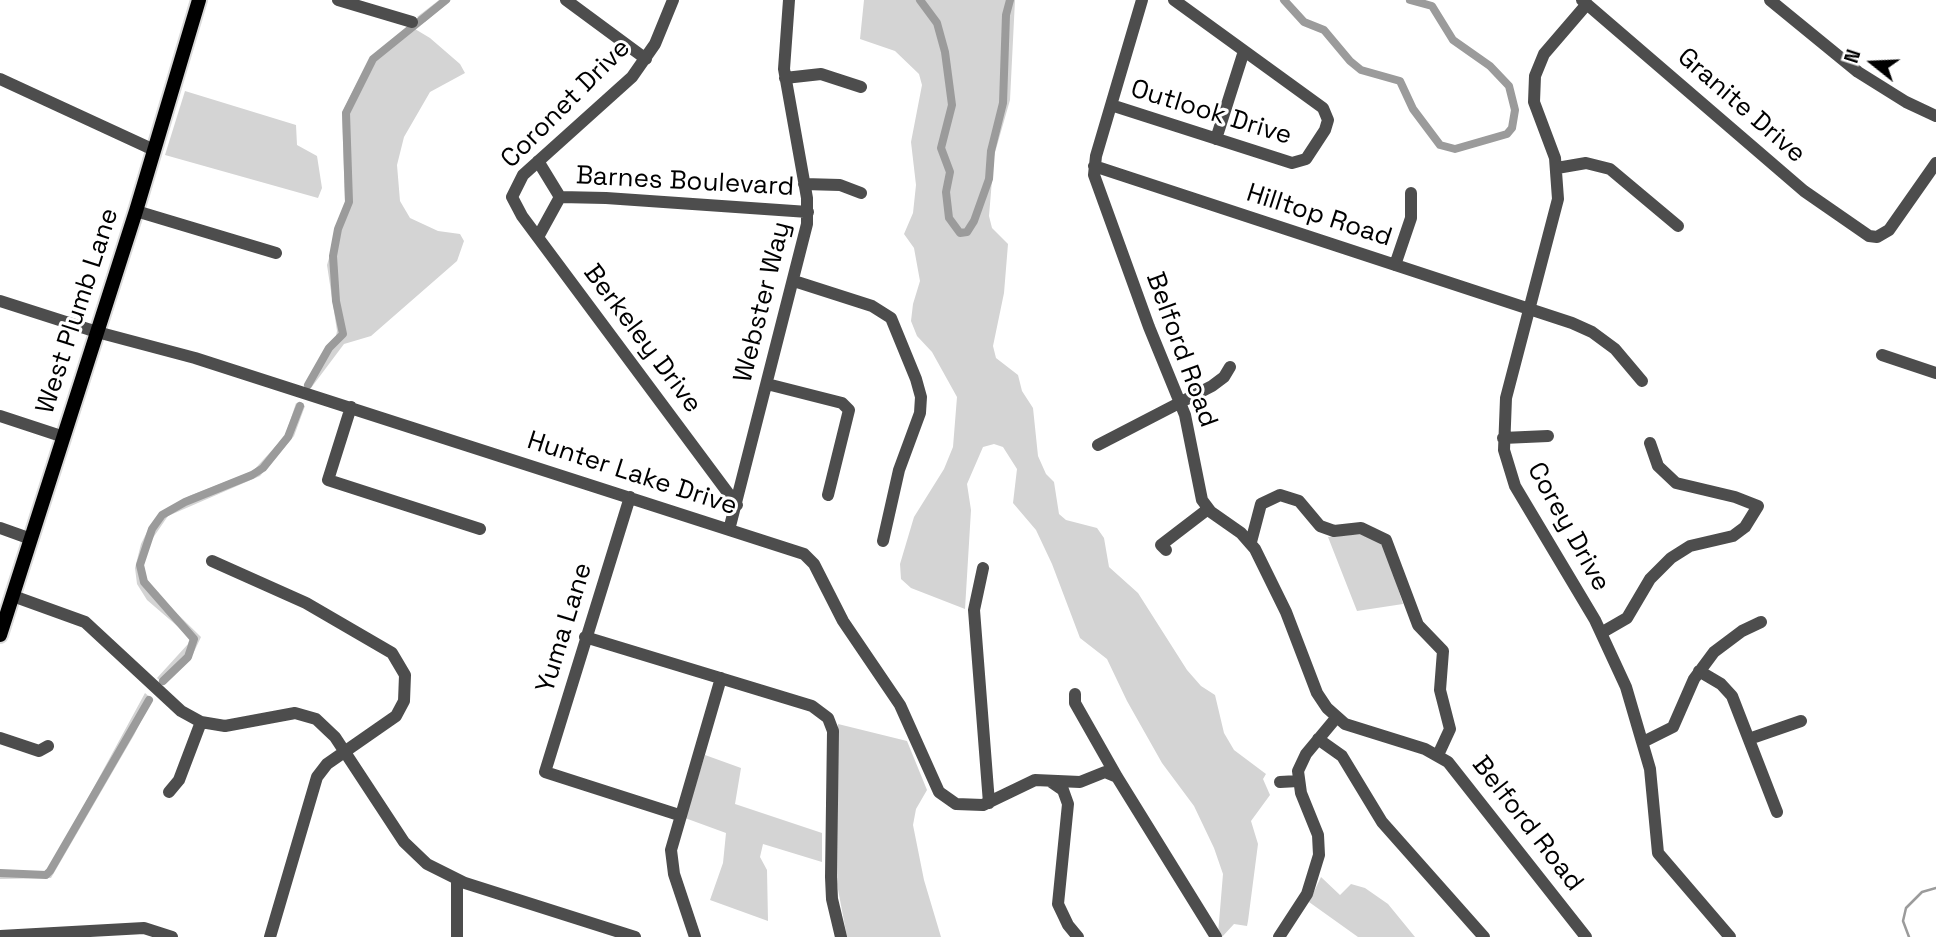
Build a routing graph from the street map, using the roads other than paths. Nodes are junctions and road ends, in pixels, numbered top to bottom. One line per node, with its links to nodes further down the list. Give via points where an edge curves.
1 (199, 0): 19 (main road, West Plumb Lane)
2 (338, 0): 10 (street)
3 (566, 0): 12 (street)
4 (673, 0): 12 (street, Coronet Drive)
5 (789, 0): 13 (street, Webster Way)
6 (1142, 0): 16 (street, Belford Road)
7 (1174, 0): 11 (street, Outlook Drive)
8 (1770, 0): 17 (street, via 1866,78)
9 (1584, 2): 21 (street, Granite Drive, via 1804,191 1864,233 1877,237 1889,230); 23 (street, Corey Drive, via 1544,54 1535,76 1534,102)
10 (412, 22)
11 (1244, 51): 18 (street); 18 (street, Outlook Drive, via 1323,108 1327,126 1308,157 1297,163)
12 (646, 59): 20 (street, Coronet Drive, via 620,90)
13 (785, 78): 15 (street, via 821,74); 24 (street, Webster Way)
14 (0, 79): 19 (street)
15 (861, 87)
16 (1111, 105): 18 (street, Outlook Drive); 22 (street, Belford Road)
17 (1936, 116)
18 (1216, 139)
19 (154, 150): 28 (main road, West Plumb Lane)
20 (538, 161): 27 (street, Barnes Boulevard); 31 (street, Coronet Drive, via 517,181 512,197)
21 (1936, 163)
22 (1094, 166): 33 (street, Hilltop Road); 43 (street, Belford Road, via 1098,194)
23 (1557, 168): 30 (street, via 1586,163 1609,169); 36 (street, Corey Drive, via 1556,210)
24 (804, 184): 25 (street, via 840,185); 29 (street, Webster Way)
25 (861, 192)
26 (1411, 193): 33 (street, via 1411,218)
27 (560, 197): 29 (street, Barnes Boulevard); 31 (street)
28 (136, 211): 32 (street); 37 (main road, West Plumb Lane)
29 (808, 212): 34 (street, Webster Way)
30 (1678, 226)
31 (538, 237): 53 (street, Berkeley Drive)
32 (276, 253)
33 (1395, 265): 36 (street, Hilltop Road)
34 (794, 281): 42 (street, Webster Way); 59 (street, via 872,306 891,318 916,379 920,413 899,470)
35 (0, 300): 37 (street, Hunter Lake Drive)
36 (1530, 309): 41 (street, Hilltop Road, via 1592,332 1627,361); 48 (street, Corey Drive, via 1506,398)
37 (97, 332): 44 (street, Hunter Lake Drive); 47 (main road, West Plumb Lane)
38 (1882, 355): 40 (street)
39 (1230, 367): 43 (street, via 1219,381)
40 (1936, 373)
41 (1642, 382)
42 (767, 384): 51 (street, via 842,403 849,410); 53 (street, Webster Way)
43 (1180, 402): 50 (street); 54 (street, Belford Road, via 1191,435 1199,492)
44 (351, 407): 52 (street, Hunter Lake Drive); 56 (street, via 328,480)
45 (0, 416): 47 (street)
46 (1548, 436): 48 (street)
47 (64, 437): 58 (main road, West Plumb Lane)
48 (1503, 438): 66 (street, Corey Drive, via 1515,486)
49 (1650, 443): 66 (street, via 1658,466 1676,483 1758,506 1740,532 1690,546 1671,558 1650,579 1627,618)
50 (1098, 445)
51 (828, 495)
52 (630, 498): 57 (street, Hunter Lake Drive); 68 (street, Yuma Lane)
53 (737, 505): 57 (street, Webster Way)
54 (1208, 509): 60 (street, Belford Road); 61 (street, via 1161,545)
55 (0, 528): 58 (street)
56 (480, 529)
57 (729, 530): 88 (street, Hunter Lake Drive, via 798,551 814,564 843,621 900,705 939,792 964,806)
58 (31, 539): 64 (main road, West Plumb Lane)
59 (883, 541)
60 (1251, 542): 72 (street, Belford Road, via 1281,602 1317,694); 81 (street, via 1261,504 1280,495 1299,501 1320,526 1334,531 1361,528 1386,540 1418,625 1443,652 1440,690 1450,729)
61 (1166, 550)
62 (212, 561): 80 (street, via 306,603 398,659 406,682 401,709)
63 (983, 568): 88 (street, via 974,610)
64 (13, 596): 67 (main road, West Plumb Lane); 74 (street, via 85,622 181,711)
65 (1761, 622): 69 (street, via 1724,644)
66 (1601, 633): 78 (street, Corey Drive, via 1626,687)
67 (0, 635)
68 (585, 637): 70 (street); 90 (street, Yuma Lane, via 545,772)
69 (1699, 671): 77 (street, via 1729,691); 78 (street, via 1672,727)
70 (721, 678): 90 (street); 100 (street, via 812,706 828,718 833,731 831,888)
71 (1075, 694): 82 (street, via 1075,703)
72 (1336, 718): 76 (street); 81 (street, Belford Road)
73 (1801, 721): 77 (street)
74 (201, 722): 80 (street, via 225,726 284,714 306,715 325,725); 87 (street, via 179,780)
75 (0, 738): 79 (street, via 39,751)
76 (1318, 739): 85 (street, via 1302,759); 104 (street, via 1342,756 1382,822)
77 (1749, 739): 89 (street)
78 (1643, 742): 106 (street, Corey Drive, via 1654,796 1658,853)
79 (48, 746)
80 (345, 752): 92 (street, via 404,842 427,864); 96 (street, via 317,777)
81 (1438, 755): 105 (street, Belford Road, via 1455,768)
82 (1117, 777): 84 (street, via 1105,772); 102 (street)
83 (1043, 779): 84 (street); 88 (street, via 1025,782); 91 (street, via 1063,790)
84 (1087, 779): 91 (street, via 1071,801)
85 (1298, 781): 86 (street); 103 (street, via 1315,825 1319,855 1307,894)
86 (1280, 782)
87 (169, 792)
88 (989, 803)
89 (1777, 812)
90 (679, 815): 99 (street, via 672,863)
91 (1067, 818): 101 (street, via 1057,893 1062,913)
92 (457, 880): 97 (street); 98 (street)
93 (93, 934): 94 (street); 95 (street, via 144,928)
94 (0, 936)
95 (172, 937)
96 (270, 937)
97 (457, 937)
98 (635, 937)
99 (695, 937)
100 (841, 937)
101 (1078, 937)
102 (1216, 937)
103 (1280, 937)
104 (1484, 937)
105 (1586, 937)
106 (1730, 937)

